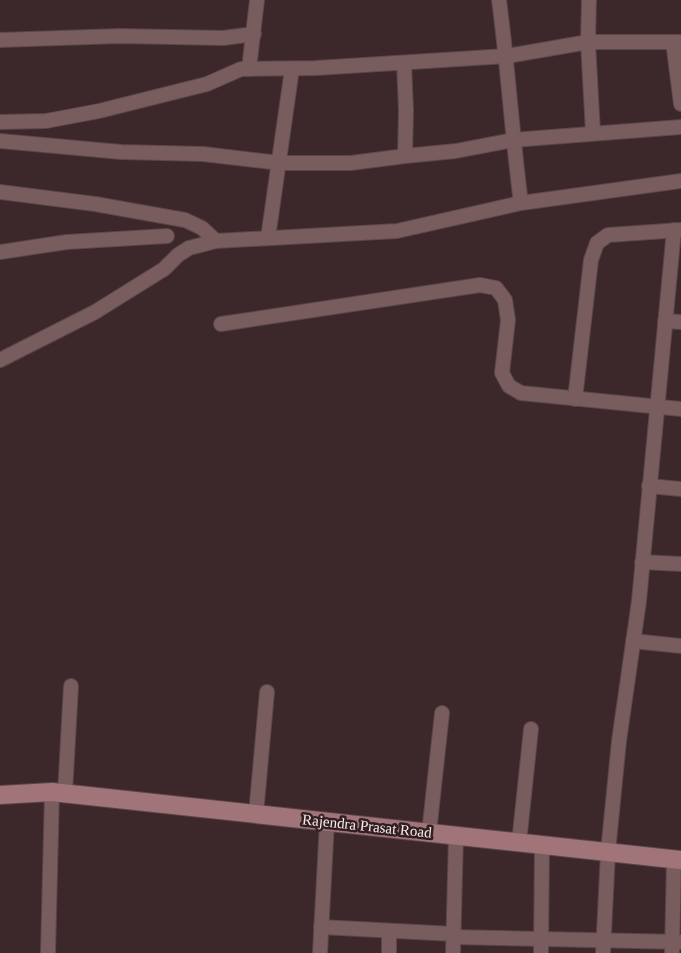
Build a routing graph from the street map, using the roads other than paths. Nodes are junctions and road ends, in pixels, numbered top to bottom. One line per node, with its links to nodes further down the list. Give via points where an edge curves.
1 (257, 0): 4 (street)
2 (499, 0): 8 (street)
3 (589, 0): 6 (street)
4 (254, 34): 5 (street, via 223,38); 10 (street)
5 (0, 40)
6 (588, 42): 7 (street); 8 (street); 15 (street)
7 (677, 42): 12 (street)
8 (507, 56): 9 (street); 16 (street)
9 (404, 63): 11 (street); 18 (street)
10 (249, 69): 11 (street); 13 (street, via 207,84 99,111 46,121)
11 (292, 69): 19 (street)
12 (681, 104)
13 (0, 122)
14 (681, 127): 15 (street)
15 (592, 134): 16 (street)
16 (513, 140): 18 (street); 22 (street)
17 (0, 141): 19 (street)
18 (405, 156): 19 (street, via 351,163)
19 (280, 163): 26 (street)
20 (681, 181): 22 (street)
21 (0, 192): 23 (street)
22 (521, 202): 26 (street, via 397,231)
23 (173, 219): 25 (street); 27 (street, via 194,223)
24 (678, 230): 30 (street); 34 (street, via 608,235 597,243 591,260)
25 (167, 236): 28 (street, via 67,242); 29 (street)
26 (268, 238): 27 (street)
27 (216, 241): 29 (street)
28 (0, 252)
29 (178, 255): 33 (street, via 164,269 95,312)
30 (665, 321): 31 (street); 35 (street)
31 (681, 322)
32 (221, 324): 34 (street, via 463,286 496,288 506,300 508,320 502,373 509,386 521,393)
33 (0, 360)
34 (575, 399): 35 (street)
35 (656, 408): 36 (street); 37 (street)
36 (681, 409)
37 (649, 486): 38 (street); 39 (street)
38 (681, 489)
39 (642, 562): 40 (street); 41 (street)
40 (681, 564)
41 (633, 641): 42 (street); 55 (street)
42 (681, 646)
43 (71, 686): 47 (street)
44 (267, 692): 49 (street)
45 (442, 713): 51 (street)
46 (531, 729): 53 (street)
47 (59, 793): 48 (street, Rajendra Prasat Road); 49 (street, Rajendra Prasat Road); 63 (street)
48 (0, 795)
49 (256, 814): 50 (street, Rajendra Prasat Road)
50 (327, 822): 51 (street, Rajendra Prasat Road); 57 (street)
51 (429, 833): 52 (street, Rajendra Prasat Road)
52 (456, 836): 53 (street, Rajendra Prasat Road); 59 (street)
53 (519, 843): 54 (street, Rajendra Prasat Road)
54 (542, 845): 55 (street, Rajendra Prasat Road); 60 (street)
55 (608, 852): 56 (street, Rajendra Prasat Road); 61 (street)
56 (677, 860): 62 (street)
57 (321, 927): 58 (street); 64 (street)
58 (389, 932): 59 (street); 65 (street)
59 (454, 936): 60 (street); 66 (street)
60 (541, 946): 61 (street)
61 (604, 946): 62 (street)
62 (675, 946)
63 (48, 953)
64 (320, 953)
65 (389, 953)
66 (453, 953)

